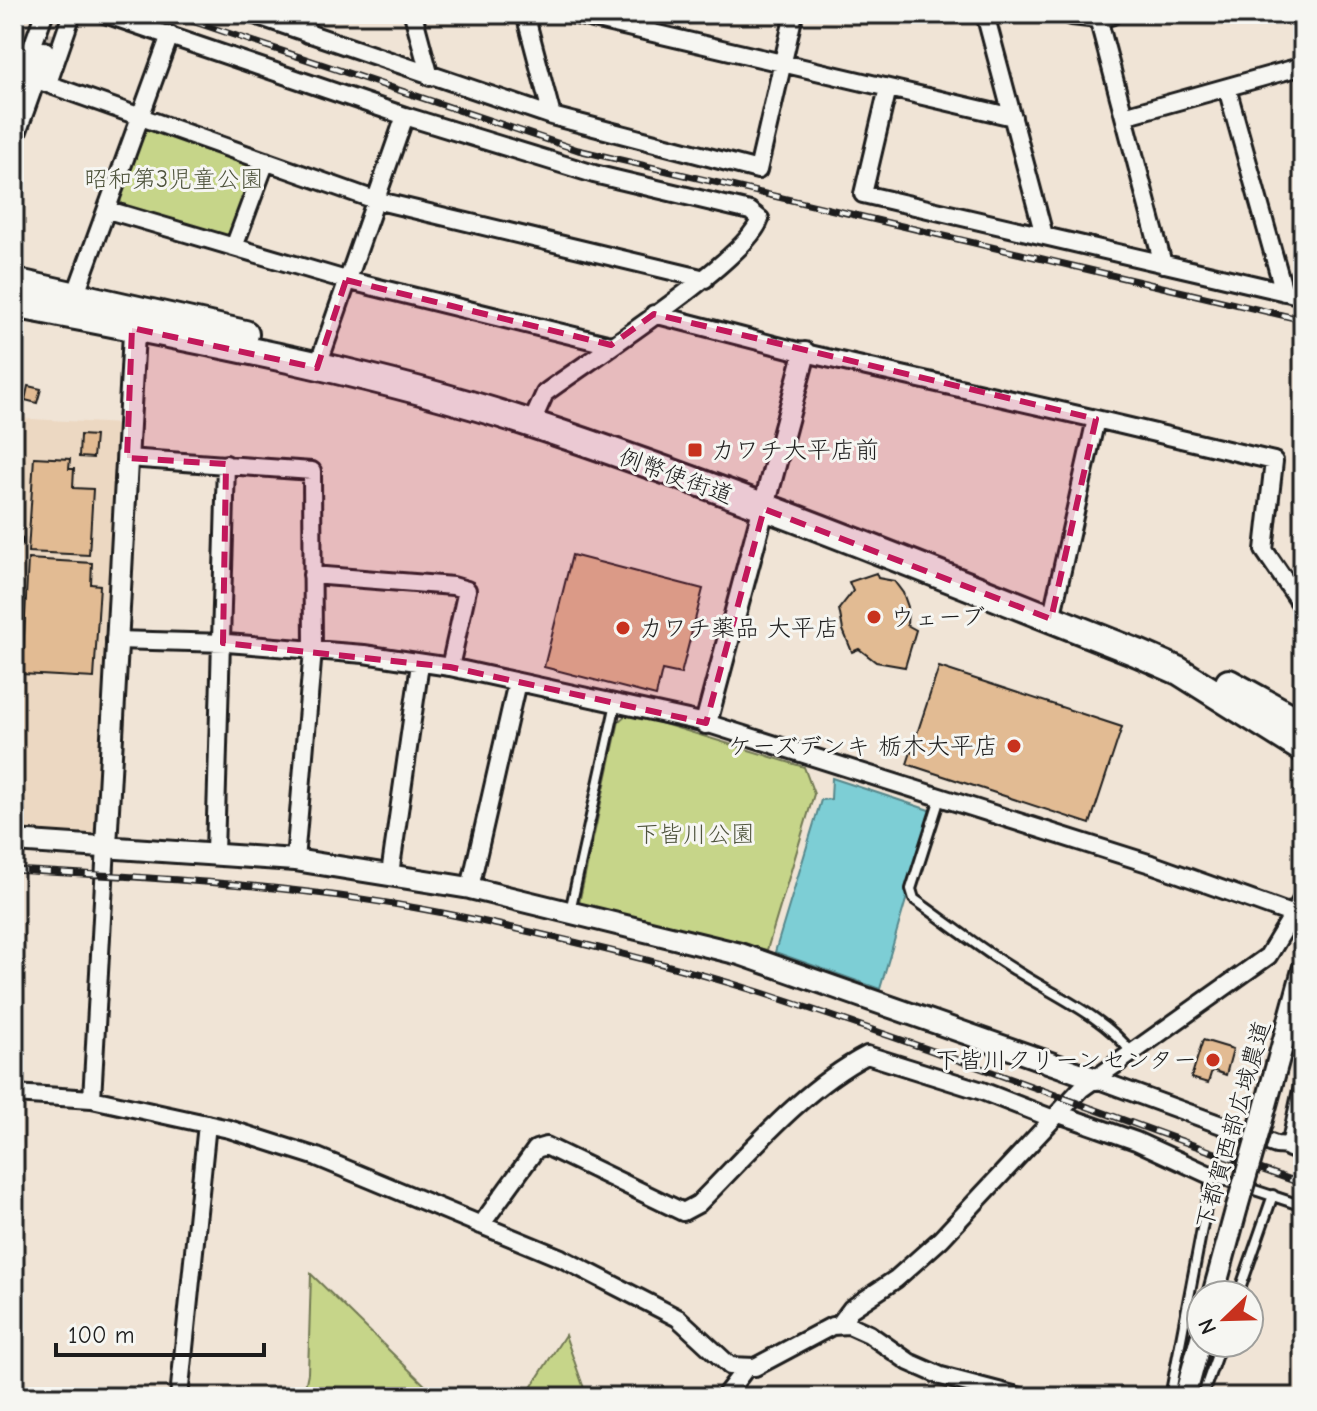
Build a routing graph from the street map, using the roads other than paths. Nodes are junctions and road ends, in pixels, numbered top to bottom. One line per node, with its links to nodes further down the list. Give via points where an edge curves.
1 (44, 14): 19 (street)
2 (72, 14): 19 (street)
3 (105, 14): 14 (street)
4 (252, 14): 13 (street)
5 (303, 14): 13 (street)
6 (413, 14): 18 (street)
7 (525, 14): 23 (street)
8 (572, 14): 16 (street)
9 (794, 14): 16 (street)
10 (985, 14): 26 (street)
11 (1072, 14): 12 (street)
12 (1101, 15): 24 (street)
13 (308, 34): 18 (street)
14 (170, 35): 22 (street); 25 (street)
15 (44, 52): 19 (street)
16 (783, 63): 20 (street); 23 (street, via 758,170)
17 (1303, 66): 21 (street)
18 (430, 77): 23 (street)
19 (30, 78): 25 (street); 27 (street)
20 (888, 88): 26 (street); 31 (street, via 863,194)
21 (1227, 88): 24 (street); 37 (street)
22 (405, 116): 29 (street); 34 (street, via 594,174 750,211 760,219 757,231)
23 (552, 116)
24 (1124, 116): 33 (street)
25 (138, 117): 28 (street); 30 (street)
26 (1013, 117): 31 (street)
27 (14, 136)
28 (266, 161): 29 (street); 32 (street)
29 (375, 200): 34 (street); 35 (street)
30 (108, 210): 32 (street); 40 (street)
31 (1044, 235): 33 (street)
32 (234, 247): 35 (street)
33 (1163, 264): 37 (street)
34 (705, 279): 41 (street)
35 (346, 280): 43 (street); 45 (street)
36 (14, 282): 40 (main road, 例幣使街道)
37 (1284, 292): 38 (street)
38 (1303, 296)
39 (14, 304): 40 (main road, 例幣使街道)
40 (72, 305): 42 (main road, 例幣使街道)
41 (654, 314): 43 (street); 44 (street)
42 (134, 318): 45 (main road, 例幣使街道); 48 (street)
43 (611, 345): 46 (street, via 545,393)
44 (805, 353): 47 (street); 50 (street)
45 (319, 360): 46 (main road, 例幣使街道, via 425,393)
46 (534, 416): 50 (main road, 例幣使街道)
47 (1096, 419): 52 (street, via 1274,461 1264,550); 53 (street)
48 (127, 458): 49 (street); 54 (street)
49 (226, 464): 51 (street, via 312,471); 55 (street)
50 (766, 501): 53 (main road, 例幣使街道); 61 (street)
51 (312, 575): 56 (street); 58 (street, via 467,590)
52 (1303, 607)
53 (1053, 610): 62 (main road, 例幣使街道, via 1187,659); 63 (main road, 例幣使街道, via 1179,671)
54 (115, 640): 55 (street); 66 (street)
55 (223, 643): 56 (street); 67 (street)
56 (313, 650): 57 (street); 68 (street)
57 (420, 664): 58 (street); 69 (street)
58 (450, 667): 59 (street)
59 (517, 682): 60 (street); 70 (street)
60 (616, 703): 61 (street); 72 (lane)
61 (706, 723): 64 (street)
62 (1303, 724)
63 (1303, 749)
64 (940, 798): 73 (street); 75 (lane, via 911,889 914,899 1078,1009)
65 (14, 841): 66 (street)
66 (106, 846): 67 (street); 79 (street)
67 (215, 853): 68 (street)
68 (295, 860): 69 (street)
69 (390, 874): 70 (street)
70 (470, 888): 72 (street)
71 (1303, 898): 73 (street)
72 (570, 912): 76 (street, via 740,954)
73 (1291, 914): 75 (street, via 1268,956)
74 (1303, 970): 87 (street, 下都賀西部広域農道, bridge)
75 (1131, 1052): 76 (street)
76 (1096, 1079): 80 (street); 82 (street)
77 (1303, 1085): 82 (street)
78 (14, 1094): 79 (street)
79 (92, 1099): 81 (street)
80 (1055, 1116): 83 (street, via 1136,1141); 86 (street, via 867,1055 785,1118 698,1204 683,1212 546,1146 536,1149); 89 (street, via 941,1239 851,1309)
81 (207, 1124): 86 (street, via 317,1157); 94 (street)
82 (1296, 1148)
83 (1212, 1176): 84 (lane); 97 (lane)
84 (1273, 1195): 85 (lane); 88 (lane)
85 (1303, 1206)
86 (481, 1225): 92 (street, via 561,1258 678,1318 721,1361)
87 (1217, 1279)
88 (1244, 1279)
89 (839, 1325): 92 (street); 93 (street, via 856,1327 941,1376)
90 (1195, 1359): 98 (street)
91 (1215, 1359): 99 (lane)
92 (746, 1368): 95 (street)
93 (1000, 1394): 96 (street)
94 (179, 1397)
95 (724, 1397)
96 (1021, 1397)
97 (1170, 1397)
98 (1185, 1397)
99 (1202, 1397)

